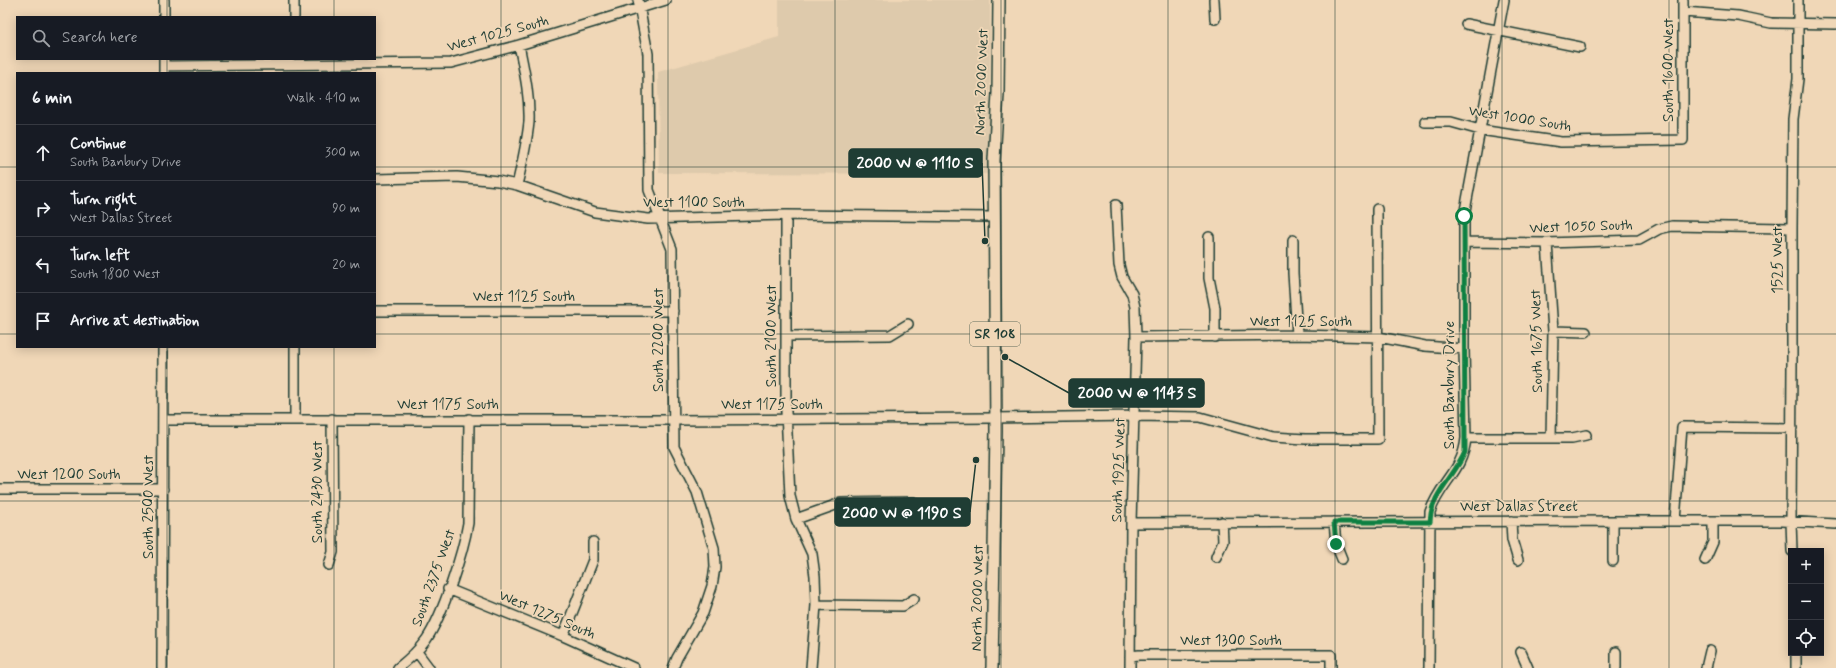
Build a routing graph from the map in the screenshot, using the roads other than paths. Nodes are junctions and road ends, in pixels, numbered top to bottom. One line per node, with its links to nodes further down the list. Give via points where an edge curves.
1 (164, 0): 11 (street)
2 (294, 0): 12 (street)
3 (666, 0): 9 (street, West 1025 South)
4 (999, 0): 30 (main road, North 2000 West / SR 108)
5 (1214, 0): 13 (street)
6 (1504, 0): 17 (street, South Banbury Drive)
7 (1683, 0): 10 (street, South 1600 West)
8 (1798, 0): 15 (street, 1525 West)
9 (639, 4): 18 (street, West 1025 South); 31 (street, South 2200 West, via 648,54 649,190)
10 (1683, 12): 15 (street); 24 (street, South 1600 West)
11 (164, 16)
12 (294, 16)
13 (1215, 19)
14 (1466, 24): 17 (street)
15 (1798, 24): 16 (street); 32 (street, 1525 West, via 1798,79 1793,119)
16 (1836, 24)
17 (1498, 29): 19 (street); 23 (street, South Banbury Drive)
18 (519, 45): 21 (street, West 1025 South, via 451,63); 26 (street, via 527,88 529,121 526,148)
19 (1580, 47)
20 (164, 66): 21 (street, West 1025 South)
21 (294, 66)
22 (1425, 122): 23 (street, West 1000 South, via 1451,122)
23 (1480, 130): 24 (street, West 1000 South, via 1561,142); 35 (street, South Banbury Drive, via 1464,216)
24 (1683, 140)
25 (376, 179): 26 (street, West 1100 South, via 457,177)
26 (517, 185): 31 (street, West 1100 South, via 595,212)
27 (1116, 205): 44 (street, South 1925 West, via 1119,265 1122,277 1132,294)
28 (1377, 209): 46 (street)
29 (786, 215): 30 (street, West 1100 South); 31 (street, West 1100 South); 43 (street, South 2100 West)
30 (994, 217): 52 (main road, North 2000 West / SR 108)
31 (659, 219): 38 (street, South 2200 West, via 672,249)
32 (1792, 228): 36 (street, West 1050 South, via 1672,226 1659,229 1639,240); 58 (street, 1525 West)
33 (1209, 237): 45 (street, via 1209,278 1215,308)
34 (1293, 240): 42 (street)
35 (1465, 242): 36 (street, West 1050 South); 49 (street, South Banbury Drive)
36 (1547, 243): 40 (street, South 1675 West)
37 (376, 311): 38 (street, West 1125 South)
38 (673, 311): 57 (street, South 2200 West)
39 (908, 324): 43 (street, via 890,335)
40 (1553, 331): 41 (street); 61 (street, South 1675 West)
41 (1586, 332)
42 (1297, 335): 45 (street, West 1125 South); 46 (street, West 1125 South)
43 (786, 336): 51 (street, South 2100 West)
44 (1136, 337): 45 (street, West 1125 South); 50 (street, South 1925 West)
45 (1215, 337)
46 (1379, 337): 49 (street, West 1125 South, via 1425,346); 50 (street, West 1175 South, via 1378,439 1273,437 1200,417)
47 (163, 348): 55 (street, South 2500 West)
48 (295, 348): 56 (street)
49 (1464, 349): 60 (street, South Banbury Drive)
50 (1135, 416): 52 (street, West 1175 South); 74 (street, South 1925 West)
51 (786, 418): 52 (street, West 1175 South); 57 (street, West 1175 South); 65 (street, South 2100 West, via 790,496)
52 (995, 418): 100 (main road, North 2000 West / SR 108)
53 (332, 419): 54 (street, West 1175 South); 56 (street, West 1175 South); 83 (street, South 2430 West, via 333,552)
54 (468, 419): 57 (street, West 1175 South); 84 (street, South 2375 West, via 468,523 465,540)
55 (163, 420): 56 (street, West 1175 South); 63 (street, South 2500 West)
56 (295, 420)
57 (673, 420): 98 (street, South 2200 West, via 674,447 697,492 714,548 715,567 703,613)
58 (1792, 428): 68 (street, via 1682,427); 70 (street, 1525 West)
59 (1586, 434): 61 (street, via 1572,438)
60 (1466, 438): 61 (street); 73 (street, South Banbury Drive, via 1465,452 1460,465 1434,500)
61 (1551, 438)
62 (0, 489): 63 (street, West 1200 South)
63 (163, 489): 94 (street, South 2500 West)
64 (914, 502): 65 (street, via 841,504)
65 (796, 519): 86 (street, South 2100 West, via 812,554 816,576)
66 (1511, 521): 67 (street, West Dallas Street); 73 (street, West Dallas Street); 80 (street, via 1512,540)
67 (1612, 521): 68 (street, West Dallas Street); 82 (street)
68 (1675, 521): 69 (street, West Dallas Street)
69 (1713, 521): 70 (street, West Dallas Street); 81 (street, via 1713,542)
70 (1791, 521): 75 (street, West Dallas Street); 77 (street, 1525 West)
71 (1222, 522): 72 (street, West Dallas Street); 74 (street, West Dallas Street); 78 (street, via 1223,541)
72 (1334, 522): 73 (street, West Dallas Street); 79 (street, via 1336,544)
73 (1430, 522): 103 (street, South Banbury Drive)
74 (1131, 523): 92 (street, South 1925 West)
75 (1836, 524)
76 (593, 542): 87 (street, via 593,560)
77 (1792, 548)
78 (1216, 558)
79 (1342, 559)
80 (1518, 560)
81 (1705, 560)
82 (1612, 561)
83 (329, 565)
84 (448, 589): 87 (street, West 1275 South); 89 (street, South 2375 West, via 427,639)
85 (914, 599): 86 (street, via 903,606)
86 (816, 605): 99 (street, South 2100 West)
87 (563, 636): 97 (street, West 1275 South)
88 (1710, 651): 106 (street)
89 (416, 652): 95 (street); 96 (street)
90 (1521, 652): 104 (street)
91 (1616, 652): 105 (street)
92 (1130, 656): 101 (street, South 1925 West); 102 (street, West 1300 South, via 1331,655)
93 (1796, 656): 107 (street)
94 (162, 668)
95 (398, 668)
96 (429, 668)
97 (634, 668)
98 (673, 668)
99 (811, 668)
100 (992, 668)
101 (1130, 668)
102 (1331, 668)
103 (1429, 668)
104 (1528, 668)
105 (1616, 668)
106 (1706, 668)
107 (1796, 668)

